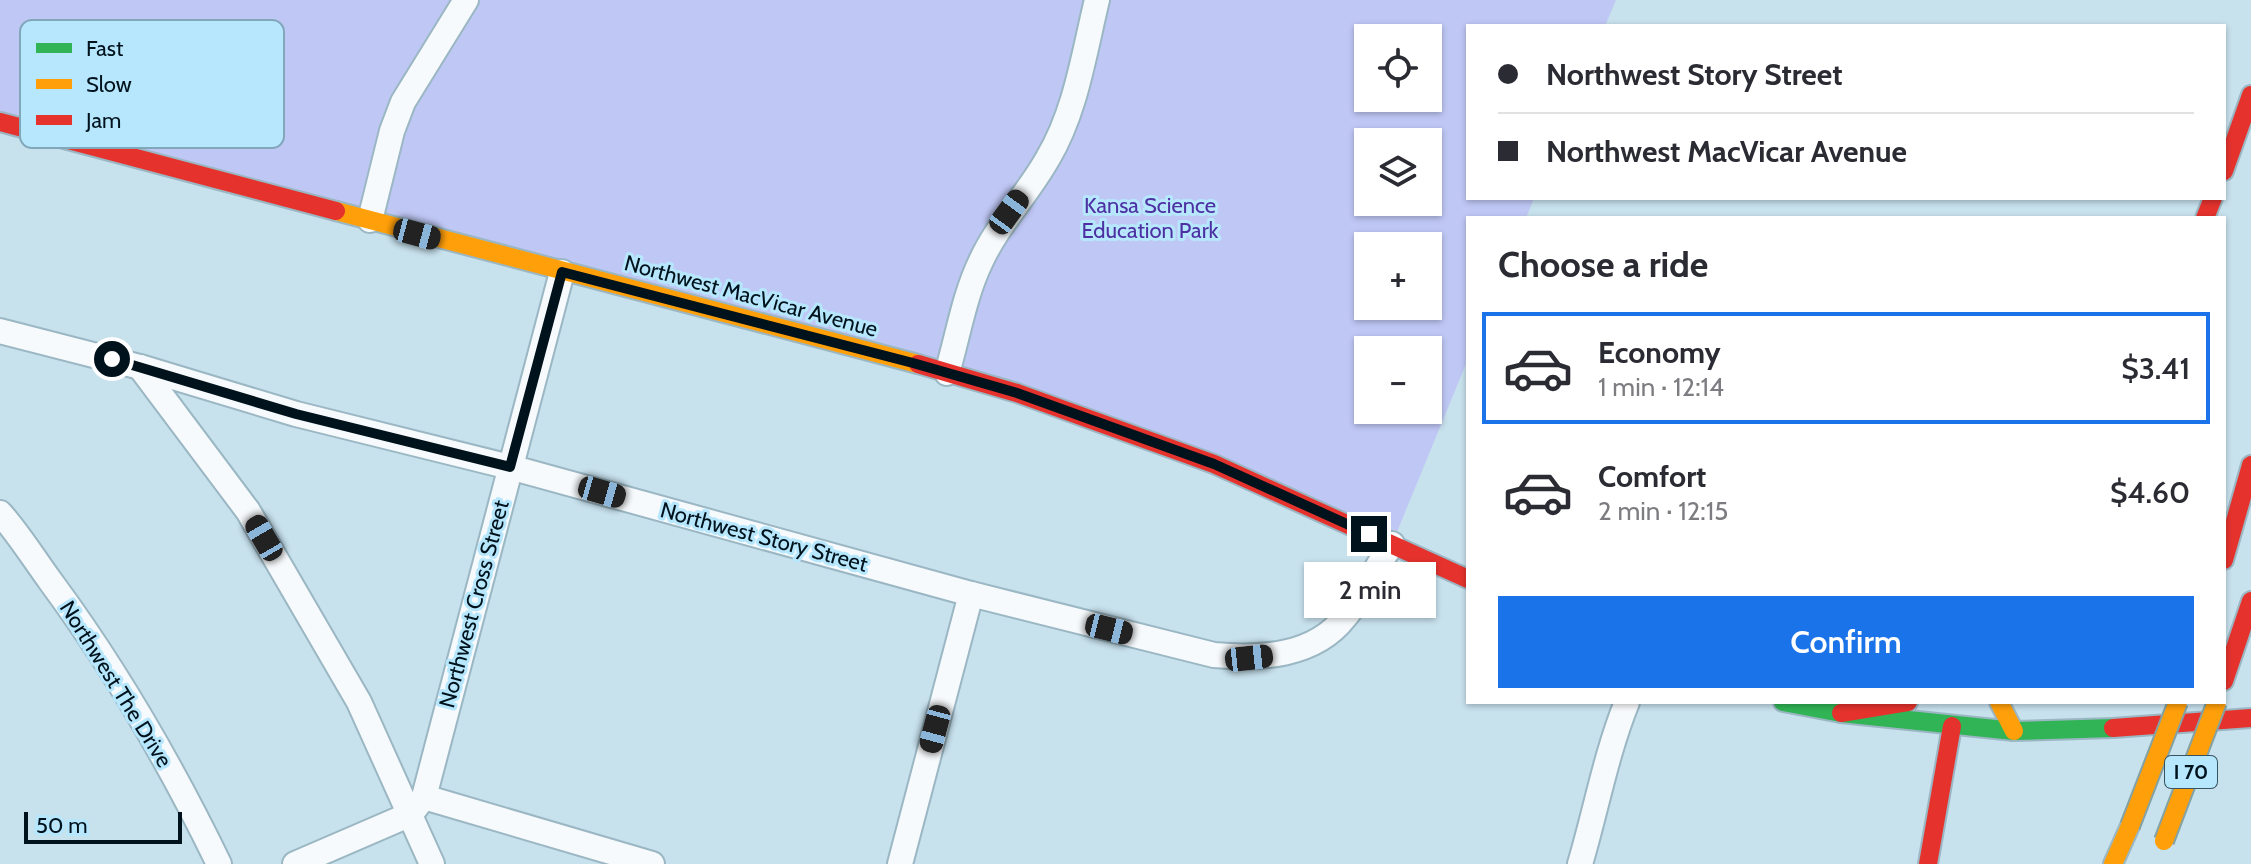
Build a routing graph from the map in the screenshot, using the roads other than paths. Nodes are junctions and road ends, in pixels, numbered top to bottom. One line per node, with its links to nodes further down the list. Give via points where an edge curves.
1 (466, 0): 8 (street, via 403,102)
2 (1097, 0): 12 (street, via 1070,108 1048,158 982,259)
3 (2251, 95): 7 (main road)
4 (0, 122): 5 (main road, Northwest MacVicar Avenue)
5 (20, 127)
6 (98, 148): 8 (main road, Northwest MacVicar Avenue)
7 (2226, 165)
8 (370, 220): 9 (main road, Northwest MacVicar Avenue)
9 (562, 272): 12 (main road, Northwest MacVicar Avenue); 14 (street, Northwest Cross Street)
10 (0, 331): 11 (street, Northwest Story Street)
11 (140, 367): 14 (street, Northwest Story Street, via 296,414); 32 (street, via 248,511)
12 (947, 373): 16 (main road, Northwest MacVicar Avenue, via 1214,464)
13 (2251, 465): 17 (main road)
14 (510, 467): 19 (street, Northwest Story Street); 32 (street, Northwest Cross Street)
15 (0, 513): 34 (street, Northwest The Drive, via 120,683)
16 (1392, 544): 18 (main road, Northwest MacVicar Avenue); 19 (street, Northwest Story Street, via 1333,630 1279,655 1214,655)
17 (2226, 553)
18 (1466, 578)
19 (971, 594): 38 (street)
20 (2251, 601): 21 (main road)
21 (2226, 675)
22 (1626, 704): 39 (street, via 1611,740)
23 (1794, 704): 28 (main road)
24 (1896, 704): 28 (main road)
25 (2000, 704): 31 (main road)
26 (2177, 704): 41 (main road, I 70, bridge)
27 (2216, 704): 33 (main road, I 70, bridge)
28 (1841, 713): 30 (main road)
29 (2251, 718): 31 (main road)
30 (1952, 726): 31 (main road); 40 (main road)
31 (2014, 731)
32 (417, 806): 35 (street); 36 (street); 37 (street)
33 (2162, 846)
34 (219, 864)
35 (295, 864)
36 (432, 864)
37 (652, 864)
38 (900, 864)
39 (1580, 864)
40 (1928, 864)
41 (2113, 864)

